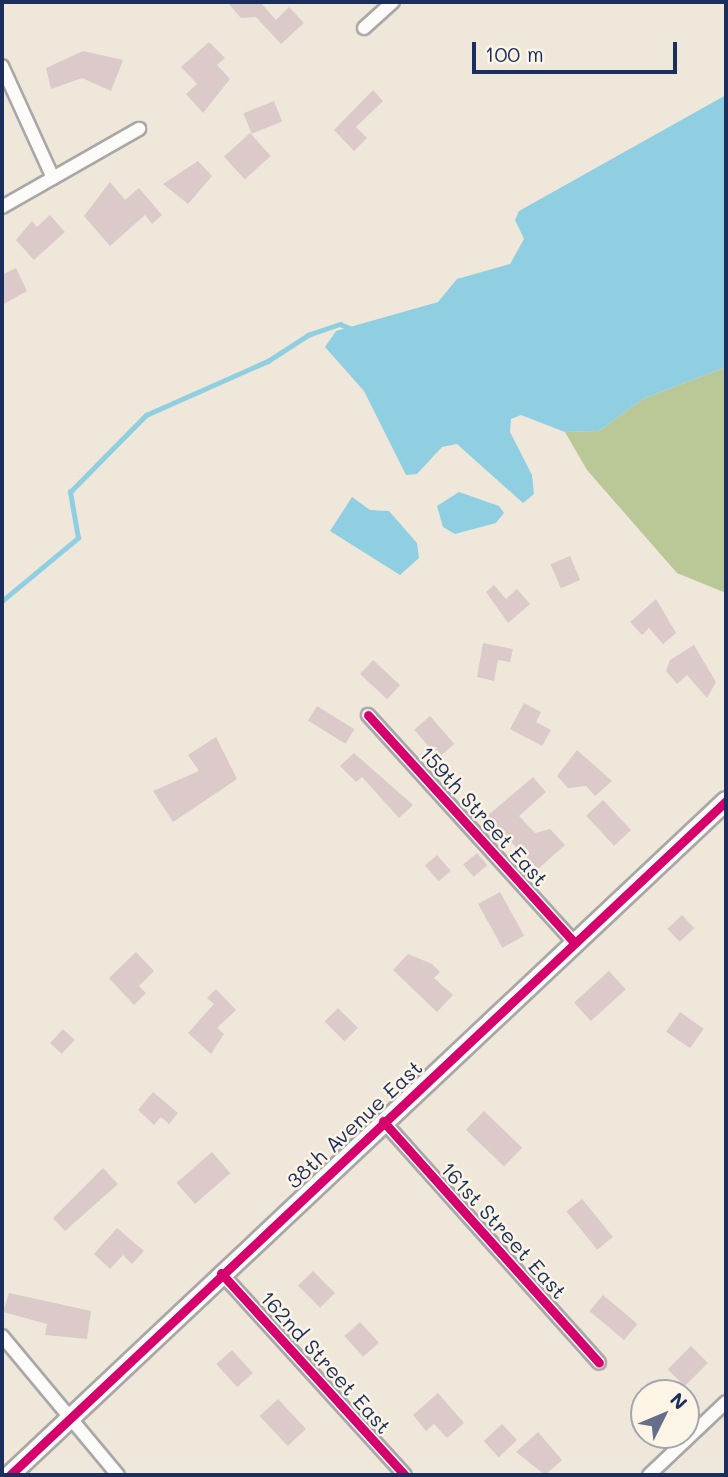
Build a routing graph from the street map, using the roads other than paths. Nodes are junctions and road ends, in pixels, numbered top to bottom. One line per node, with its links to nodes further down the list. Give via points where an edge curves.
1 (393, 2): 2 (street)
2 (364, 28)
3 (2, 65): 5 (street)
4 (139, 129): 5 (street)
5 (53, 178): 6 (street)
6 (2, 208)
7 (368, 715): 9 (street, 159th Street East)
8 (726, 801): 9 (street, 38th Avenue East)
9 (573, 941): 10 (street, 38th Avenue East)
10 (383, 1121): 11 (street, 38th Avenue East); 13 (street, 161st Street East)
11 (221, 1273): 15 (street, 38th Avenue East); 18 (street, 162nd Street East)
12 (2, 1336): 15 (street)
13 (599, 1363)
14 (726, 1402): 19 (street)
15 (69, 1415): 16 (street, 38th Avenue East); 17 (street)
16 (10, 1475)
17 (118, 1475)
18 (405, 1475)
19 (649, 1475)

